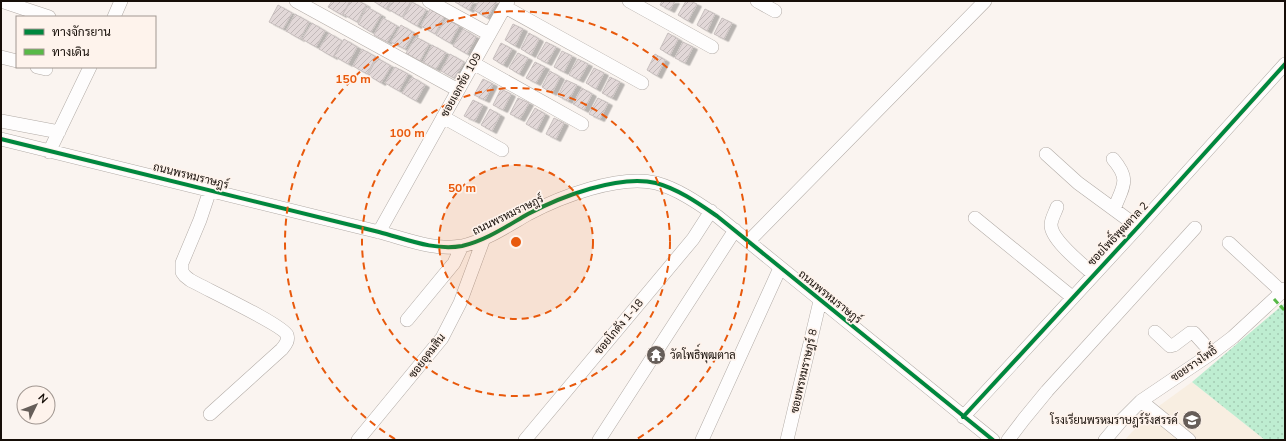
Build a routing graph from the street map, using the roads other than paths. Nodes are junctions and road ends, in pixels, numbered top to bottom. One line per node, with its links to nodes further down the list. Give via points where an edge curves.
1 (121, 1): 11 (street)
2 (296, 1): 20 (street)
3 (430, 1): 12 (street)
4 (629, 1): 13 (street)
5 (757, 1): 9 (street)
6 (985, 1): 40 (street)
7 (506, 4): 12 (street, ซอยเอกชัย 109); 19 (street)
8 (3, 5): 10 (street)
9 (775, 12)
10 (45, 16)
11 (114, 16)
12 (489, 34): 16 (street, ซอยเอกชัย 109)
13 (712, 47)
14 (1, 57): 15 (street)
15 (16, 61)
16 (473, 63): 20 (street, ซอยเอกชัย 109); 23 (street)
17 (1285, 64): 35 (street, ซอยโพธิ์พุฒตาล 2)
18 (90, 68): 24 (street)
19 (642, 83)
20 (458, 90): 21 (street, ซอยเอกชัย 109)
21 (443, 117): 26 (street); 38 (street, ซอยเอกชัย 109)
22 (1, 121): 24 (street)
23 (582, 124)
24 (59, 132): 27 (street)
25 (1, 139): 27 (street, ถนนพรหมราษฎร์)
26 (502, 150)
27 (49, 152): 30 (street, ถนนพรหมราษฎร์)
28 (1046, 154): 32 (street, via 1078,183)
29 (1113, 159): 32 (street, via 1124,174)
30 (210, 190): 38 (street, ถนนพรหมราษฎร์); 52 (street, via 182,263 182,272 190,280 284,330 288,339 282,349)
31 (1057, 207): 44 (street, via 1051,231)
32 (1114, 209): 35 (street)
33 (711, 211): 37 (street, ถนนพรหมราษฎร์); 39 (street, ถนนพรหมราษฎร์, via 673,190 656,184 638,181 619,182 539,208); 55 (street, ซอยโกดัง 1-18, via 693,239)
34 (975, 218): 46 (street)
35 (1138, 227): 44 (street, ซอยโพธิ์พุฒตาล 2)
36 (1195, 228): 60 (street, via 1048,391)
37 (735, 230): 40 (street, ถนนพรหมราษฎร์); 56 (street)
38 (379, 232): 42 (street, ถนนพรหมราษฎร์, via 433,247)
39 (484, 238): 42 (street, ถนนพรหมราษฎร์); 54 (street, ซอยอุดมสิน, via 460,303 442,338)
40 (749, 241): 43 (street, ถนนพรหมราษฎร์)
41 (1229, 244): 45 (street)
42 (462, 246): 48 (street, via 454,263)
43 (780, 268): 47 (street, ถนนพรหมราษฎร์); 57 (street)
44 (1093, 274): 46 (street, ซอยโพธิ์พุฒตาล 2)
45 (1283, 291): 50 (street, ซอยรางโพธิ์, via 1234,337)
46 (1072, 297): 53 (street, ซอยโพธิ์พุฒตาล 2)
47 (820, 301): 53 (street, ถนนพรหมราษฎร์); 58 (street, ซอยพรหมราษฎร์ 8)
48 (407, 320)
49 (1155, 332): 50 (street, via 1170,346 1190,332 1194,333)
50 (1212, 353): 51 (street, ซอยรางโพธิ์)
51 (1141, 401): 61 (street, ซอยรางโพธิ์); 62 (street)
52 (210, 414)
53 (963, 416): 59 (street, ถนนพรหมราษฎร์)
54 (358, 440)
55 (525, 440)
56 (599, 440)
57 (702, 440)
58 (787, 440)
59 (993, 440)
60 (1008, 440)
61 (1105, 440)
62 (1189, 440)

